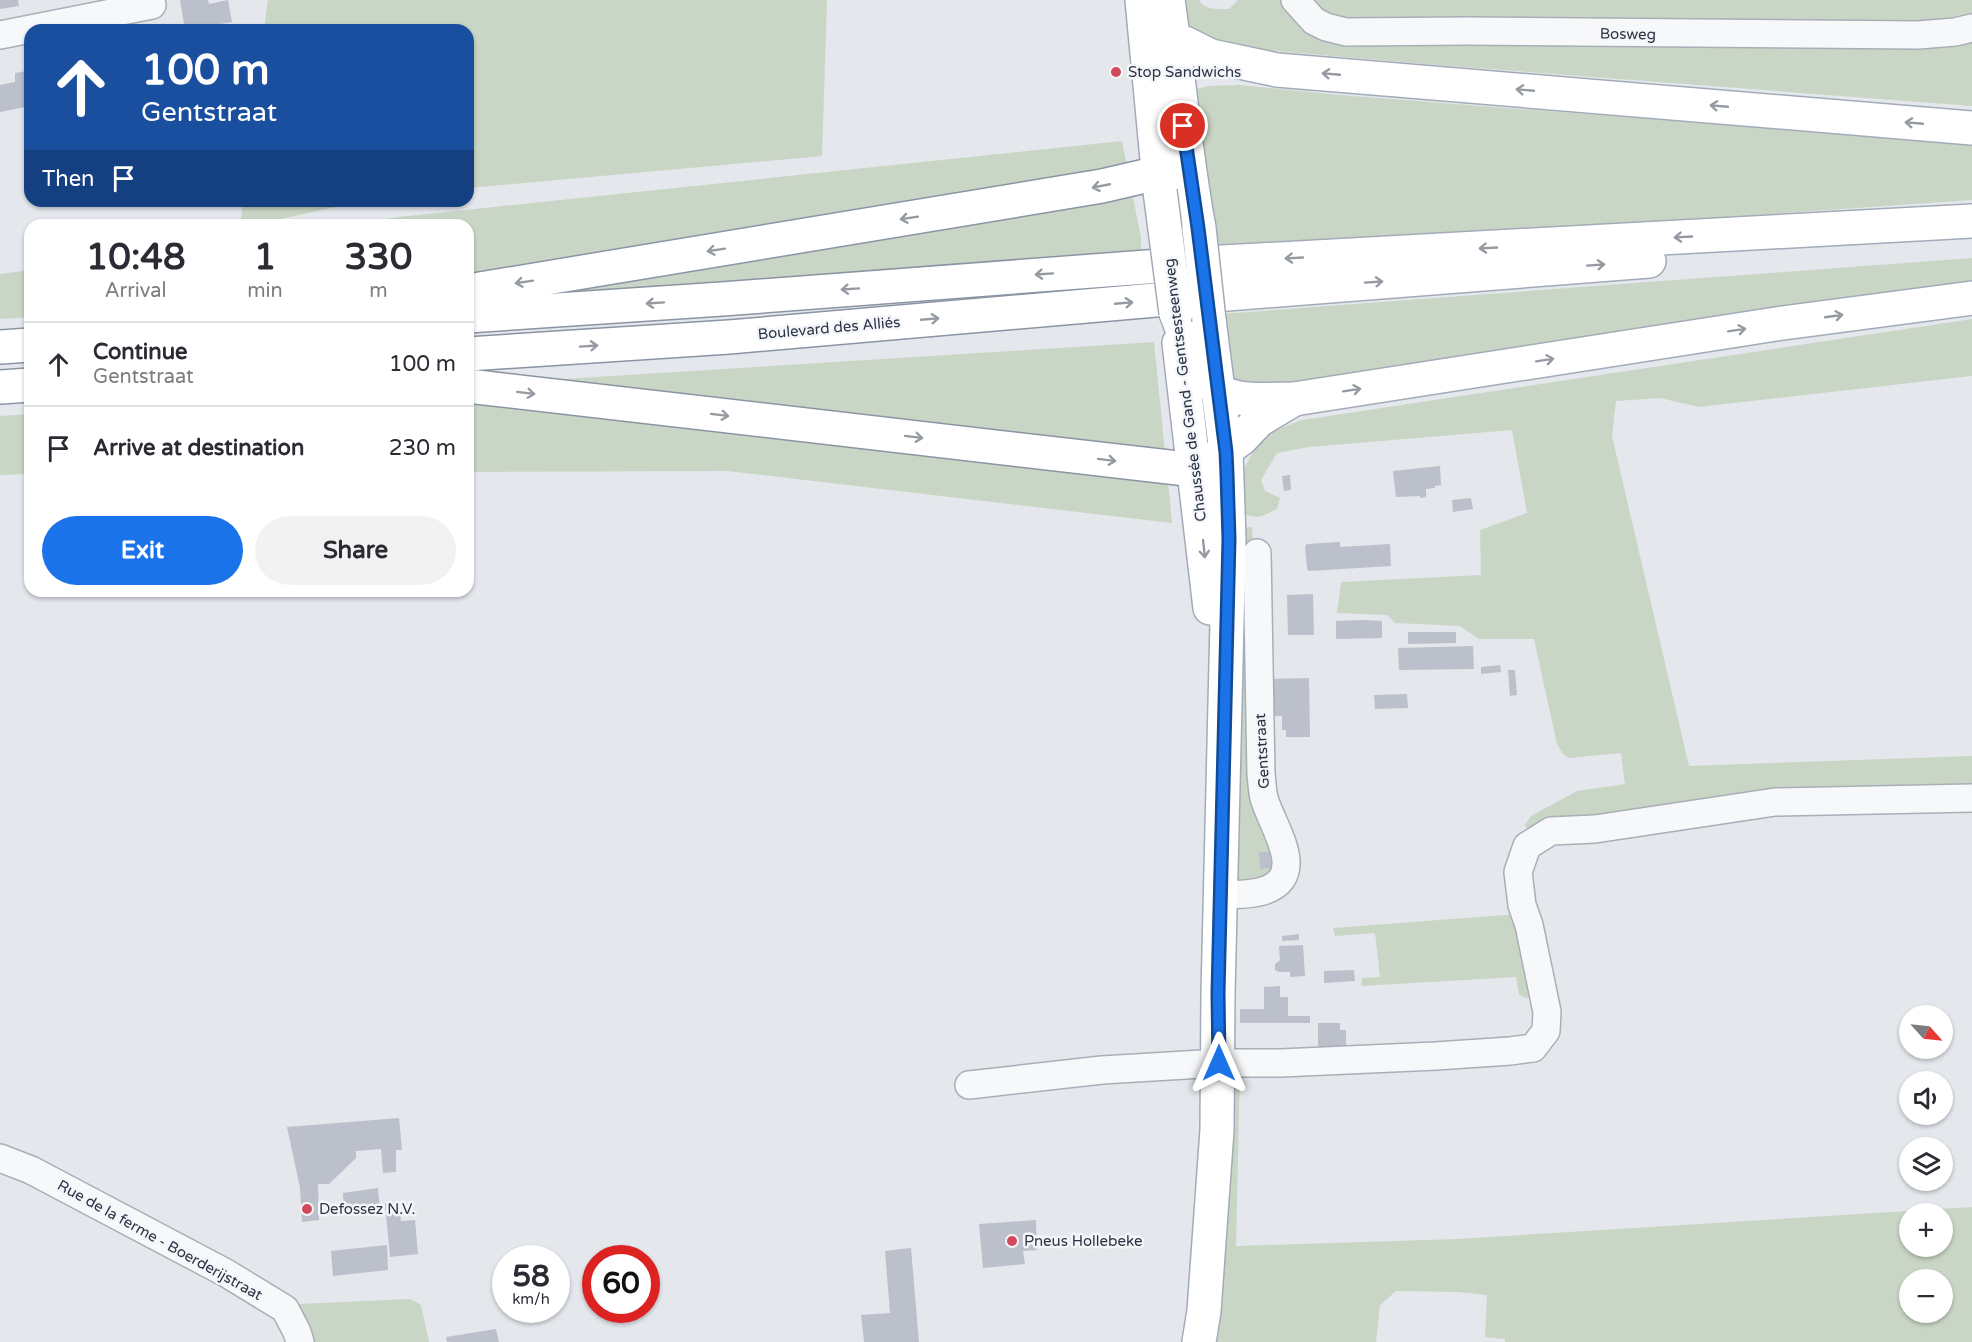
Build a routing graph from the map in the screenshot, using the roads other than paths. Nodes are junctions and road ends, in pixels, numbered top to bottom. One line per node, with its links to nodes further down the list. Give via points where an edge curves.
1 (1142, 0): 12 (main road, Chaussée de Gand - Gentsesteenweg)
2 (1168, 0): 9 (main road)
3 (1295, 0): 6 (street, Bosweg, via 1314,21 1346,32 1918,35)
4 (152, 5): 5 (street)
5 (56, 24)
6 (1972, 28)
7 (24, 30): 8 (street)
8 (0, 35)
9 (1175, 44): 10 (main road, via 1185,43 1211,56); 11 (main road)
10 (1277, 70): 11 (main road, via 1204,74); 13 (main road, one-way to 10)
11 (1178, 84): 12 (main road, via 1164,98); 14 (main road)
12 (1154, 119): 14 (main road, Chaussée de Gand - Gentsesteenweg)
13 (1972, 128)
14 (1172, 186): 17 (main road, one-way to 17, via 1102,186); 19 (main road, Chaussée de Gand - Gentsesteenweg, bridge); 24 (main road, bridge, via 1198,228)
15 (1972, 221): 20 (main road, one-way to 20, via 1186,264)
16 (1972, 242): 19 (main road, Boulevard des Alliés, one-way to 16, via 1734,255)
17 (474, 290)
18 (1972, 298): 28 (main road, one-way to 18, via 1776,324)
19 (1183, 305): 23 (main road, Boulevard des Alliés, one-way to 19); 24 (main road, Chaussée de Gand - Gentsesteenweg)
20 (474, 316)
21 (24, 345): 22 (main road)
22 (0, 347)
23 (474, 354)
24 (1203, 375): 28 (main road, via 1238,398); 29 (main road); 30 (main road, Chaussée de Gand - Gentsesteenweg)
25 (24, 385): 26 (main road)
26 (0, 387)
27 (474, 387): 30 (main road, one-way to 30)
28 (1294, 399): 29 (main road, via 1259,420)
29 (1226, 452): 30 (main road); 32 (main road, via 1229,539)
30 (1195, 470): 32 (main road, Chaussée de Gand - Gentsesteenweg, one-way to 32)
31 (1257, 553): 34 (street, Gentstraat, via 1261,774 1264,798 1285,851 1287,868 1275,886 1261,892)
32 (1223, 780): 34 (main road)
33 (1972, 798): 35 (street, via 1775,802 1595,829 1551,831 1527,846 1518,872 1547,1012 1545,1031 1533,1048)
34 (1221, 896): 35 (main road)
35 (1219, 1063): 36 (street, via 1094,1070); 39 (main road, via 1210,1234)
36 (969, 1085)
37 (0, 1158): 38 (street, Rue de la ferme - Boerderijstraat, via 31,1170 226,1273 285,1309)
38 (300, 1342)
39 (1199, 1342)

